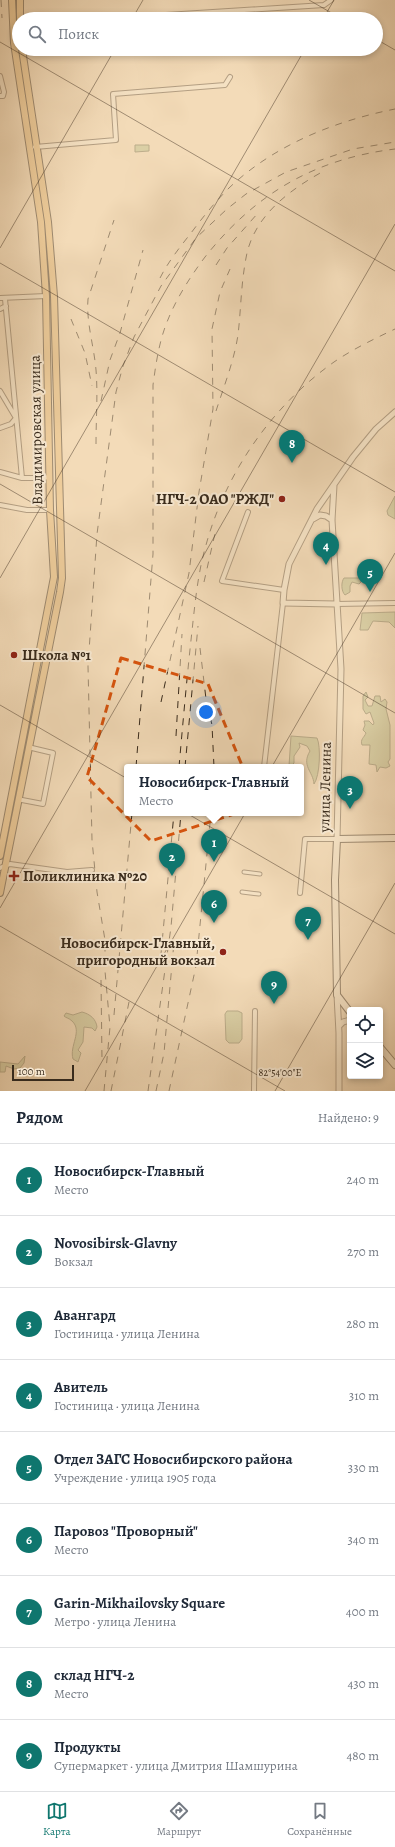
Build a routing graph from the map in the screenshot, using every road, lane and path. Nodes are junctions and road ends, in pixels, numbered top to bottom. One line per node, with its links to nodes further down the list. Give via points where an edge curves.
1 (12, 0): 4 (main road, Владимировская улица)
2 (20, 0): 5 (main road)
3 (331, 0): 6 (street, via 324,5)
4 (13, 12)
5 (20, 12)
6 (214, 12)
7 (16, 56): 13 (main road, Владимировская улица)
8 (23, 56): 12 (main road, Владимировская улица)
9 (0, 76): 11 (street, via 4,92 3,96)
10 (230, 77): 12 (street, via 225,85 113,94 116,140)
11 (0, 96)
12 (37, 147): 13 (street); 41 (main road, Владимировская улица, via 48,222 54,296 62,578)
13 (30, 148): 14 (main road, Владимировская улица, via 41,222)
14 (46, 296): 15 (street); 23 (main road, Владимировская улица)
15 (2, 299): 16 (street)
16 (6, 306): 17 (street); 20 (street)
17 (0, 309)
18 (0, 391): 20 (street)
19 (395, 412): 25 (street, via 376,429)
20 (16, 418): 21 (street, via 11,424); 24 (street)
21 (0, 428)
22 (0, 472): 24 (street)
23 (50, 476): 24 (street); 27 (main road, Владимировская улица)
24 (22, 478)
25 (334, 485): 29 (street, via 327,492); 30 (street, улица Ленина)
26 (0, 505): 27 (street, via 27,510)
27 (50, 510): 40 (main road, Владимировская улица, via 54,577 52,592)
28 (248, 512): 31 (street, via 222,581)
29 (312, 520): 30 (street, via 320,515); 31 (street, via 289,564)
30 (332, 520): 34 (street, улица Ленина)
31 (284, 590): 32 (street)
32 (283, 603): 34 (street); 36 (street)
33 (395, 603): 34 (street)
34 (336, 604): 39 (street, улица Ленина, via 341,669)
35 (32, 748): 37 (street, via 53,753 43,804)
36 (264, 764)
37 (22, 800)
38 (395, 838): 39 (main road)
39 (337, 839): 48 (street, via 305,839); 49 (main road, улица Ленина)
40 (0, 856)
41 (3, 867): 42 (street, via 10,864 67,872); 46 (main road, Владимировская улица)
42 (92, 870)
43 (244, 872): 44 (street)
44 (260, 874)
45 (242, 892): 47 (street)
46 (0, 893)
47 (259, 894)
48 (300, 894)
49 (337, 996): 50 (main road); 53 (street, улица Ленина)
50 (347, 1008)
51 (255, 1011): 56 (street)
52 (347, 1021): 53 (street)
53 (339, 1026): 57 (street, улица Ленина)
54 (383, 1051): 55 (main road)
55 (395, 1065)
56 (254, 1091)
57 (339, 1091)

